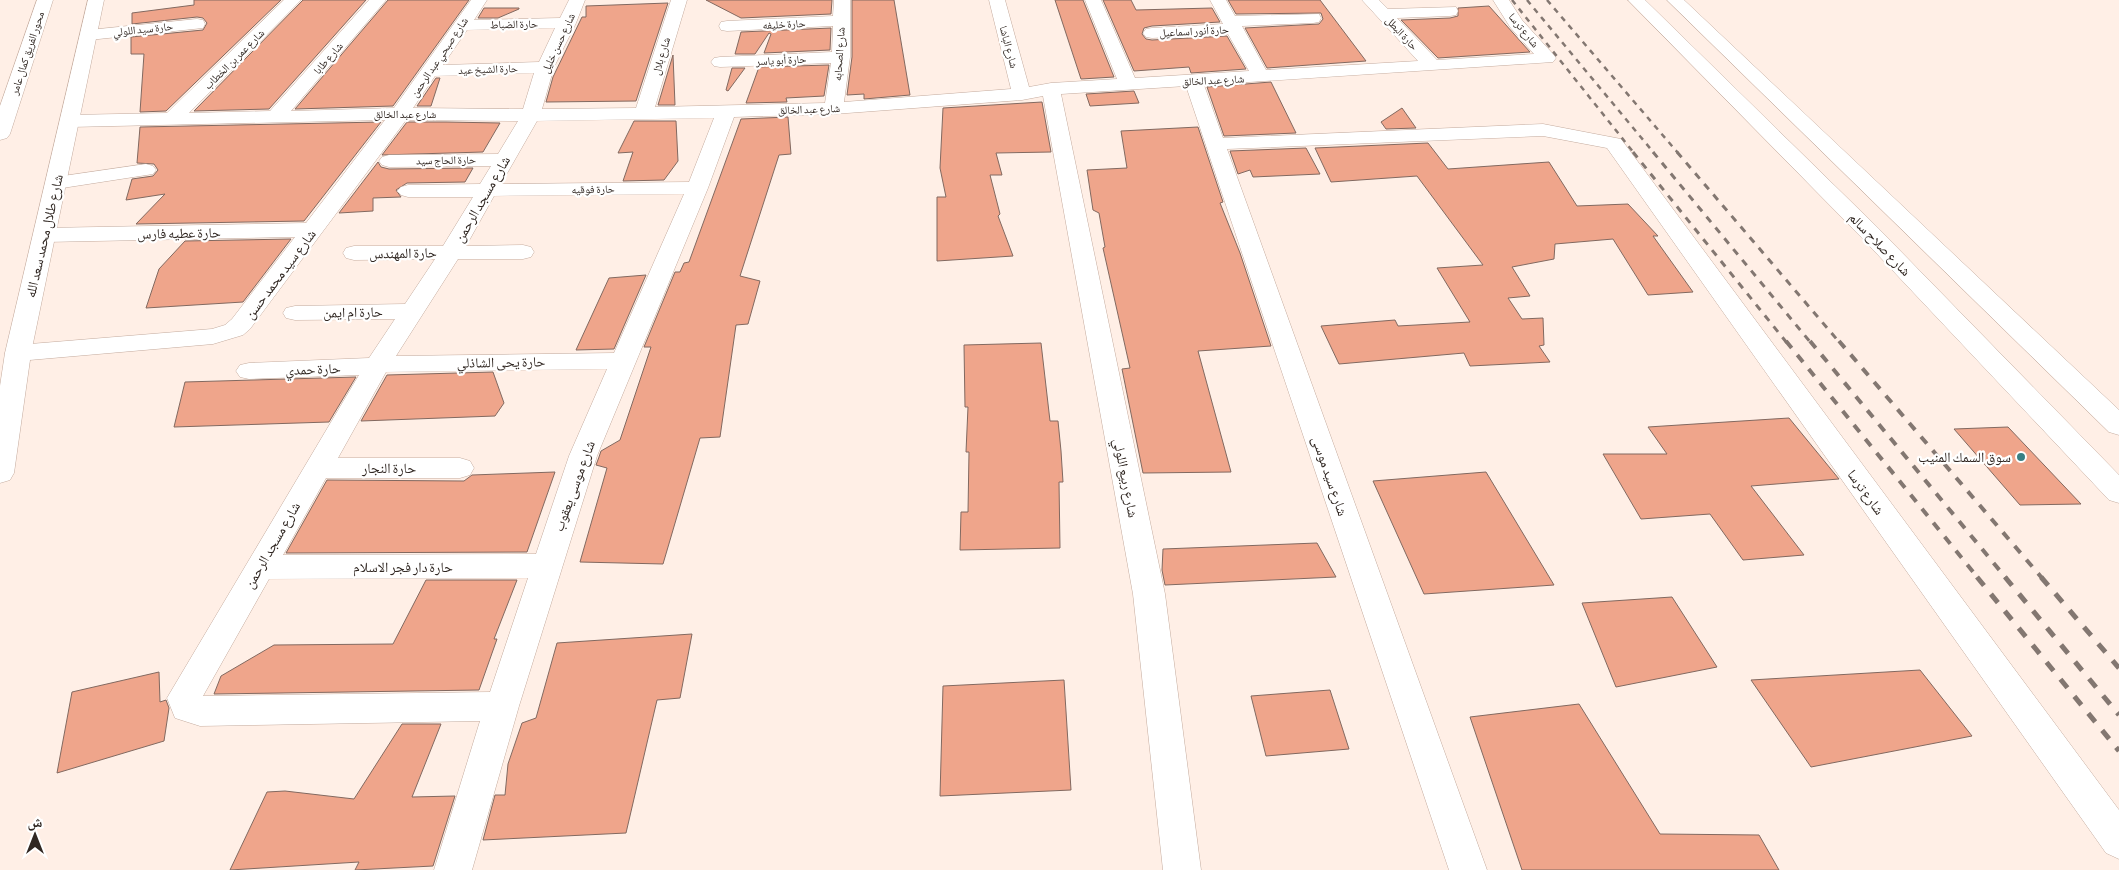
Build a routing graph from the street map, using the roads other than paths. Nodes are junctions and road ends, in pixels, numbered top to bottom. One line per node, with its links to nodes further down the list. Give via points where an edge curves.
1 (45, 0): 48 (main road, محور الفريق كمال عامر)
2 (96, 0): 26 (main road, شارع طلال محمد سعد الله)
3 (294, 0): 46 (main road, شارع عمر بن الخطاب)
4 (378, 0): 45 (main road, شارع طابا)
5 (479, 0): 22 (main road, شارع صبحي عبد الرحمن)
6 (577, 0): 20 (main road, شارع حسن خليل)
7 (680, 0): 42 (main road, شارع بلال)
8 (842, 0): 19 (main road, شارع الصحابه)
9 (997, 0): 37 (main road, شارع الباشا)
10 (1093, 0): 35 (main road)
11 (1218, 0): 23 (main road)
12 (1370, 0): 17 (main road, حارة البطل)
13 (1501, 0): 28 (main road, شارع ترسا, via 1516,23)
14 (1636, 0): 38 (main road, شارع صلاح سالم)
15 (1675, 0): 39 (main road)
16 (1450, 10): 17 (main road)
17 (1384, 14): 31 (main road, حارة البطل)
18 (1313, 18): 23 (main road, حارة أنور اسماعيل)
19 (842, 21): 24 (main road, حارة خليفه); 27 (main road, شارع الصحابه)
20 (568, 23): 22 (main road, حارة الضباط); 30 (main road, شارع حسن خليل)
21 (197, 24): 26 (main road, حارة سيد اللولي)
22 (461, 25): 32 (main road, شارع صبحي عبد الرحمن)
23 (1232, 25): 25 (main road, حارة أنور اسماعيل); 33 (main road)
24 (726, 26)
25 (1152, 33)
26 (89, 35): 47 (main road, شارع طلال محمد سعد الله)
27 (841, 57): 29 (main road, حارة أبو ياسر); 40 (main road, شارع الصحابه)
28 (1547, 58): 31 (main road, شارع عبد الخالق)
29 (720, 62)
30 (545, 66): 32 (main road, حارة الشيخ عيد); 44 (main road, شارع حسن خليل)
31 (1433, 66): 33 (main road, شارع عبد الخالق)
32 (430, 71): 43 (main road, شارع صبحي عبد الرحمن)
33 (1261, 77): 34 (main road, شارع عبد الخالق)
34 (1193, 81): 35 (main road, شارع عبد الخالق); 49 (main road, شارع سيد موسى)
35 (1128, 84): 36 (main road, شارع عبد الخالق)
36 (1051, 89): 37 (main road, شارع عبد الخالق); 78 (main road, شارع ربيع اللولي, via 1149,594)
37 (1022, 94): 40 (main road, شارع عبد الخالق)
38 (1737, 100): 39 (main road); 72 (main road, شارع صلاح سالم, via 1870,232)
39 (1780, 101): 68 (main road)
40 (834, 108): 41 (main road, شارع عبد الخالق)
41 (726, 112): 42 (main road, شارع عبد الخالق); 54 (main road, شارع موسى يعقوب)
42 (644, 113): 44 (main road, شارع عبد الخالق)
43 (400, 114): 44 (main road, شارع عبد الخالق); 45 (main road, شارع عبد الخالق); 57 (main road, شارع سيد محمد حسن)
44 (531, 115): 50 (main road, شارع مسجد الرحمن)
45 (278, 116): 46 (main road, شارع عبد الخالق)
46 (174, 117): 47 (main road, شارع عبد الخالق)
47 (70, 121): 53 (main road, شارع طلال محمد سعد الله)
48 (0, 134)
49 (1214, 144): 76 (main road, شارع ترسا, via 1543,130 1614,143); 79 (main road, شارع سيد موسى)
50 (504, 160): 51 (main road, حارة الحاج سيد); 55 (main road, شارع مسجد الرحمن)
51 (389, 162)
52 (146, 170): 53 (main road)
53 (56, 182): 58 (main road, شارع طلال محمد سعد الله)
54 (697, 188): 55 (main road, حارة فوقيه); 65 (main road, شارع موسى يعقوب)
55 (489, 190): 56 (main road, حارة فوقيه); 59 (main road, شارع مسجد الرحمن)
56 (408, 191)
57 (313, 230): 58 (main road, حارة عطيه فارس); 64 (main road, شارع سيد محمد حسن, via 242,324 234,330 199,337)
58 (44, 235): 64 (main road, شارع طلال محمد سعد الله)
59 (451, 252): 60 (main road, حارة المهندس); 61 (main road, حارة المهندس); 62 (main road, شارع مسجد الرحمن)
60 (523, 252)
61 (354, 253)
62 (412, 311): 63 (main road, حارة ام ايمن); 66 (main road, شارع مسجد الرحمن)
63 (295, 313)
64 (18, 352): 71 (main road, شارع طلال محمد سعد الله)
65 (624, 360): 66 (main road, حارة يحى الشاذلي); 73 (main road, شارع موسى يعقوب, via 584,456)
66 (377, 365): 67 (main road, حارة حمدي); 69 (main road, شارع مسجد الرحمن)
67 (249, 371)
68 (2119, 426)
69 (317, 468): 70 (main road, حارة النجار); 74 (main road, شارع مسجد الرحمن)
70 (460, 468)
71 (0, 473)
72 (2119, 493)
73 (546, 566): 74 (main road, حارة دار فجر الاسلام); 75 (main road, شارع موسى يعقوب)
74 (259, 568): 75 (main road, شارع مسجد الرحمن, via 186,692 184,703 187,708 200,711)
75 (502, 706): 77 (main road, شارع موسى يعقوب)
76 (2119, 840)
77 (452, 870)
78 (1182, 870)
79 (1468, 870)

